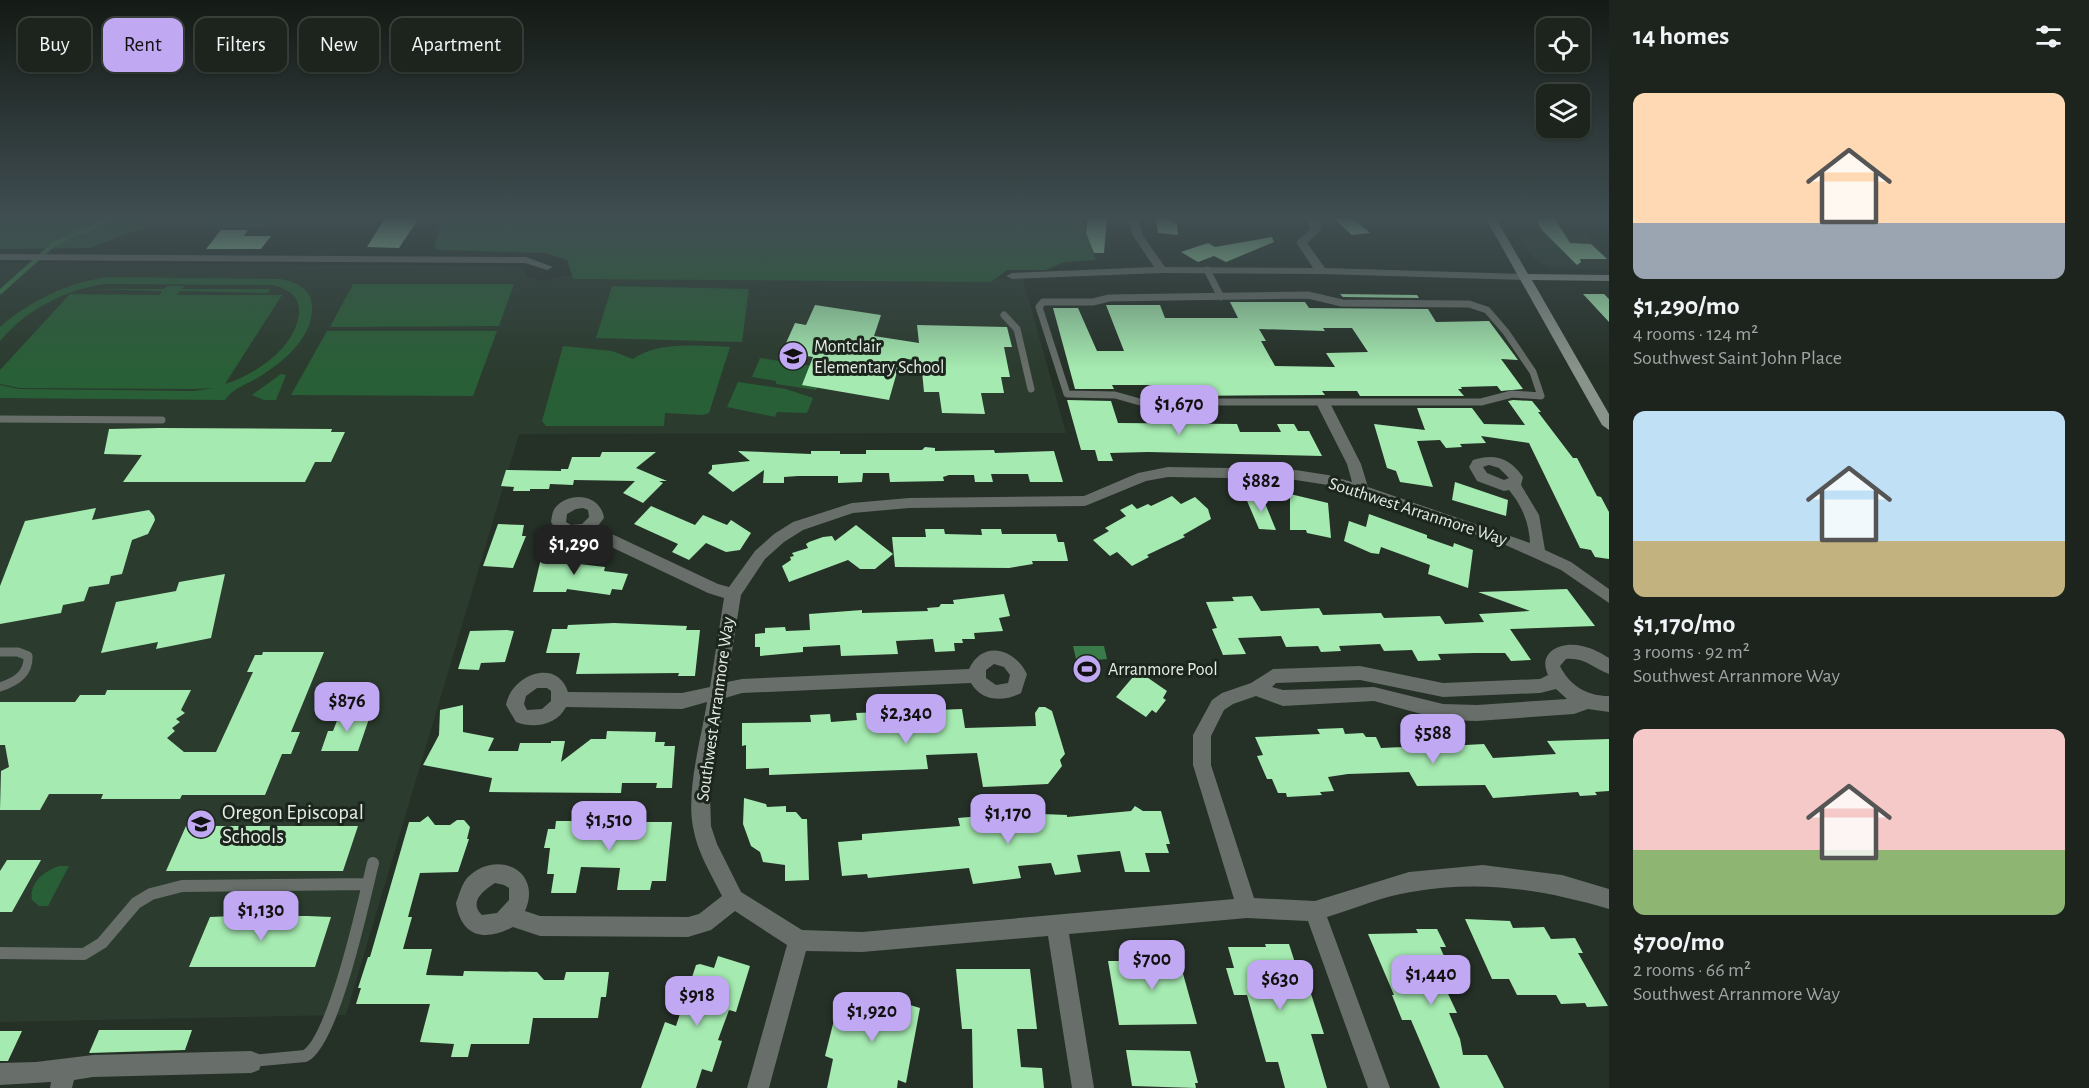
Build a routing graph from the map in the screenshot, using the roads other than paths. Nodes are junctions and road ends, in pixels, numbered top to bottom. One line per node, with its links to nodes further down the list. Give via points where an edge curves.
1 (1319, 268): 5 (street)
2 (1519, 268): 7 (main road)
3 (1162, 270): 4 (street); 6 (street)
4 (1208, 270): 5 (street); 9 (lane)
5 (1322, 271): 7 (street)
6 (1012, 276)
7 (1524, 277): 8 (main road); 15 (main road)
8 (1609, 278)
9 (1221, 297): 12 (lane, via 1109,298 1093,302 1043,302 1039,307 1067,394 1115,394 1140,402); 12 (lane, via 1308,296 1342,303 1469,304 1487,310 1508,334 1533,372 1541,396 1512,394 1481,402)
10 (1004, 315): 11 (lane, via 1017,329)
11 (1031, 389)
12 (1323, 403): 17 (street, via 1354,464)
13 (0, 419): 14 (lane)
14 (162, 420)
15 (1609, 425)
16 (1512, 484): 19 (street, via 1534,516)
17 (1362, 490): 19 (street, Southwest Arranmore Way); 20 (street, Southwest Arranmore Way, via 1289,474 1168,472 1143,477 1085,501 868,505 823,516 789,532 760,555)
18 (587, 529): 20 (street, via 714,589)
19 (1538, 552): 21 (street, Southwest Arranmore Way, via 1583,576)
20 (733, 594): 28 (street, Southwest Arranmore Way)
21 (1609, 597)
22 (0, 652): 26 (lane, via 28,656 30,664 11,684)
23 (1609, 667): 25 (street, via 1584,653 1561,653 1552,666)
24 (976, 676): 28 (street, via 742,686)
25 (1556, 677): 27 (street, via 1540,686 1443,690 1360,673 1273,676); 30 (street, via 1563,687)
26 (0, 687)
27 (1256, 689): 30 (street, via 1283,698 1374,694 1443,712 1574,706); 36 (street, via 1218,705 1206,725 1200,747 1205,778)
28 (716, 694): 29 (street, via 682,701); 34 (street, Southwest Arranmore Way, via 700,812 708,847)
29 (561, 699)
30 (1588, 701): 31 (street)
31 (1609, 704)
32 (373, 863): 33 (lane)
33 (367, 885): 41 (lane, via 182,886 151,894 136,903 102,943 84,954); 42 (lane, via 332,1011 318,1044 310,1053 295,1058)
34 (734, 899): 38 (street, via 704,923 687,927 540,926); 40 (street)
35 (1609, 899): 37 (street, via 1562,885 1483,875 1409,882)
36 (1247, 908): 37 (street); 39 (street)
37 (1315, 911): 47 (street)
38 (512, 915)
39 (1057, 924): 40 (street, via 862,942); 46 (street)
40 (799, 940): 45 (street)
41 (0, 953)
42 (251, 1062): 44 (street, via 93,1066)
43 (0, 1074): 44 (street, via 36,1073)
44 (63, 1079)
45 (758, 1088)
46 (1083, 1088)
47 (1379, 1088)

